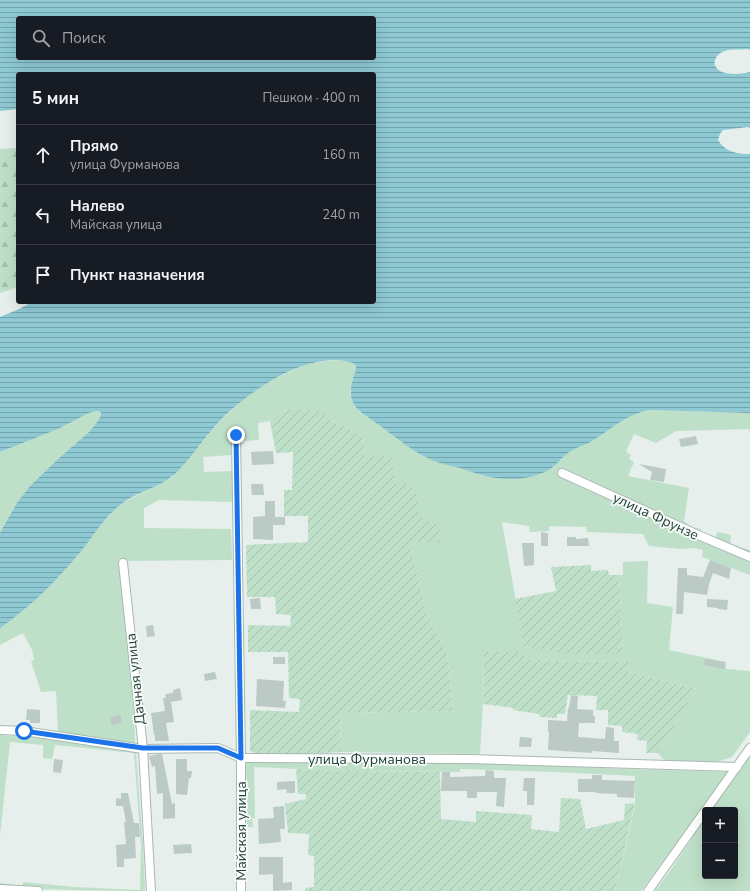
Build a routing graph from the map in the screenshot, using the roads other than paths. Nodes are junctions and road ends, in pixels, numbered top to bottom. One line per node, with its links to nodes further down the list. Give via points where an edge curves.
1 (236, 435): 8 (street, Майская улица)
2 (562, 473): 3 (street, улица Фрунзе)
3 (750, 557)
4 (124, 563): 6 (street, Дачная улица)
5 (0, 730): 6 (street, улица Фурманова, via 24,731)
6 (143, 748): 8 (street, улица Фурманова, via 218,748); 14 (street, Дачная улица)
7 (750, 748): 9 (street)
8 (241, 758): 9 (street, улица Фурманова, via 470,759); 15 (street, Майская улица)
9 (736, 767): 10 (street)
10 (708, 807)
11 (702, 815): 16 (street)
12 (0, 889): 13 (street)
13 (38, 891)
14 (151, 891)
15 (241, 891)
16 (648, 891)

